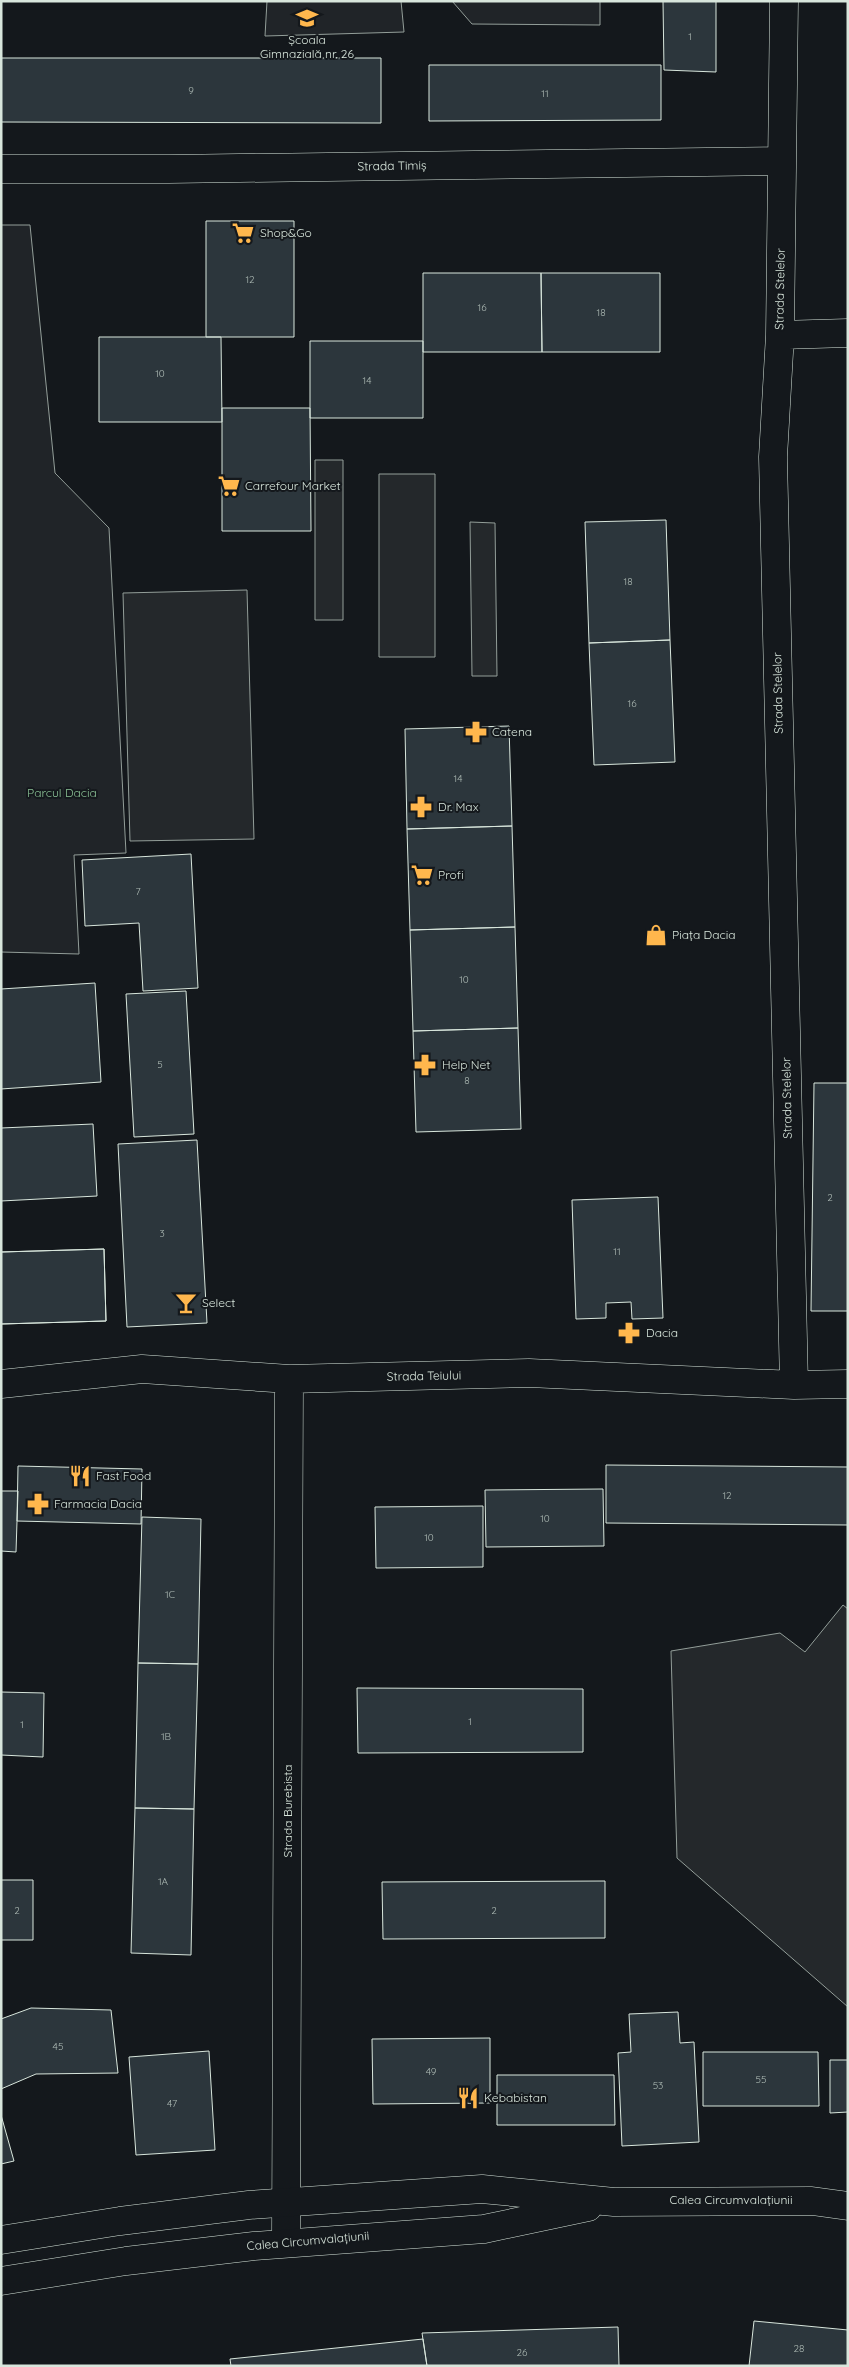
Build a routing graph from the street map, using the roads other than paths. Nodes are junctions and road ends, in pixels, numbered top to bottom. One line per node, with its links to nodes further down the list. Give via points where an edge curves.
1 (784, 1): 2 (street, Strada Stelelor)
2 (782, 161): 3 (street, Strada Timiș, via 169,169); 5 (street, Strada Stelelor)
3 (1, 168)
4 (848, 333): 5 (street)
5 (780, 335): 9 (street, Strada Stelelor, via 773,457)
6 (289, 1379): 7 (street, Strada Teiului, via 142,1369); 9 (street, Strada Teiului, via 529,1373); 10 (street, Strada Burebista)
7 (1, 1384)
8 (848, 1384): 9 (street, Strada Teiului)
9 (794, 1385)
10 (286, 2202): 11 (street, Calea Circumvalațiunii, via 482,2189); 13 (street, Calea Circumvalațiunii, via 129,2220); 14 (street, Strada Burebista)
11 (614, 2202): 12 (street, Calea Circumvalațiunii, via 812,2200); 14 (street, Calea Circumvalațiunii, via 484,2228)
12 (848, 2206)
13 (1, 2240)
14 (286, 2243): 15 (street, Calea Circumvalațiunii, via 126,2261)
15 (1, 2281)

